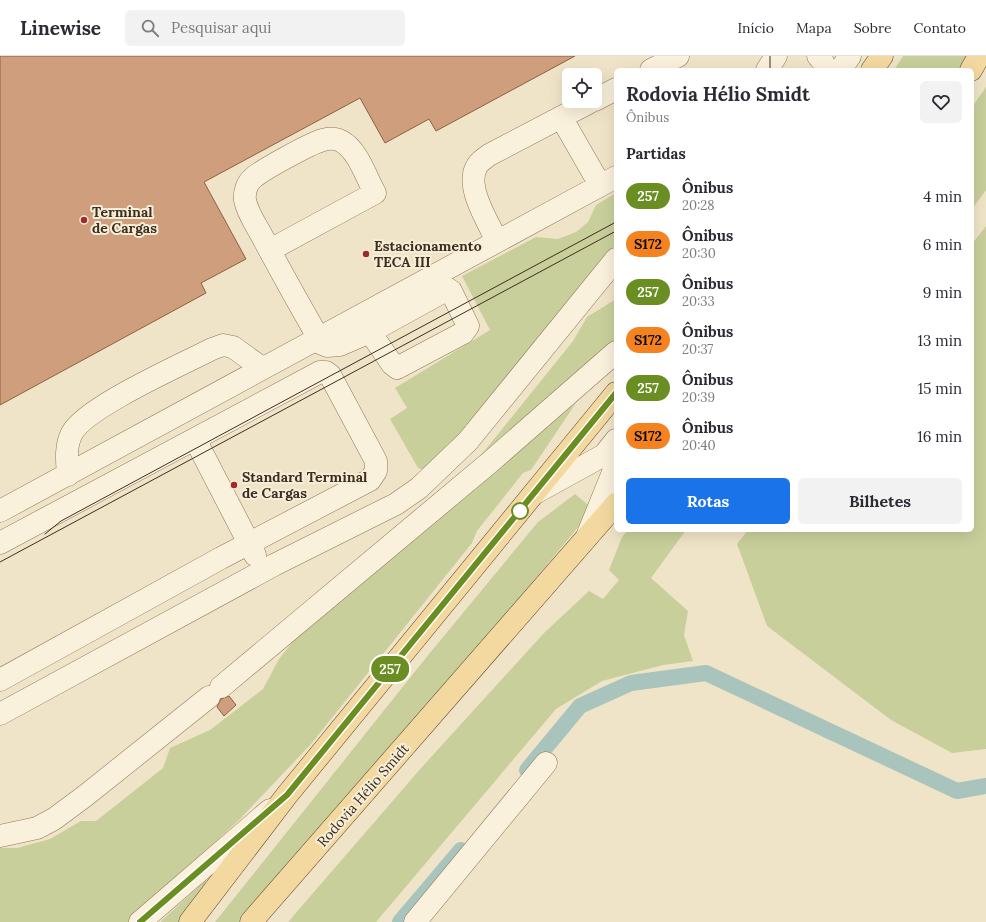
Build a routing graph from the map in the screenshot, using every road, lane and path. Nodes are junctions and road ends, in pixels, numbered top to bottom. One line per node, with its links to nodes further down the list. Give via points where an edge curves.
1 (678, 56): 6 (street)
2 (818, 56): 7 (street)
3 (850, 56): 8 (street)
4 (882, 56): 9 (main road)
5 (980, 56): 10 (main road)
6 (656, 68)
7 (825, 68)
8 (841, 68)
9 (873, 68)
10 (972, 68)
11 (614, 90): 12 (street)
12 (602, 96)
13 (578, 108): 14 (street)
14 (561, 117): 15 (street); 16 (street, via 489,155 476,168 473,177 474,190)
15 (608, 181): 16 (street)
16 (498, 240): 19 (street)
17 (270, 250): 17 (street, via 375,194 348,146 332,138 322,140 261,173 248,184 245,200); 23 (street)
18 (614, 262): 21 (street)
19 (438, 283): 22 (street); 22 (street, via 451,291 467,322 466,330 398,368 392,364); 23 (street)
20 (614, 285): 21 (street)
21 (579, 306): 37 (street, via 468,441 419,488 396,504)
22 (370, 332): 23 (street, via 333,346)
23 (315, 338): 25 (street)
24 (614, 354): 42 (street, via 489,463 215,692 85,796 37,828)
25 (262, 368): 30 (street); 30 (street, via 233,347 223,345 99,408 80,422 72,433 68,444)
26 (614, 395): 31 (main road)
27 (199, 437): 34 (street); 34 (street, via 320,372 326,372 366,441 376,461 376,471 370,480); 35 (street)
28 (614, 442): 31 (street, via 604,454)
29 (614, 470): 36 (street)
30 (68, 475): 33 (street)
31 (535, 493): 41 (main road)
32 (614, 506): 36 (main road, Rodovia Hélio Smidt)
33 (0, 511)
34 (254, 540): 37 (street); 38 (street)
35 (0, 543)
36 (584, 543): 45 (main road, Rodovia Hélio Smidt)
37 (269, 568): 39 (street)
38 (0, 680)
39 (0, 714)
40 (546, 763): 46 (street)
41 (287, 795): 43 (street); 44 (main road)
42 (0, 836)
43 (140, 922)
44 (190, 922)
45 (251, 922)
46 (415, 922)

